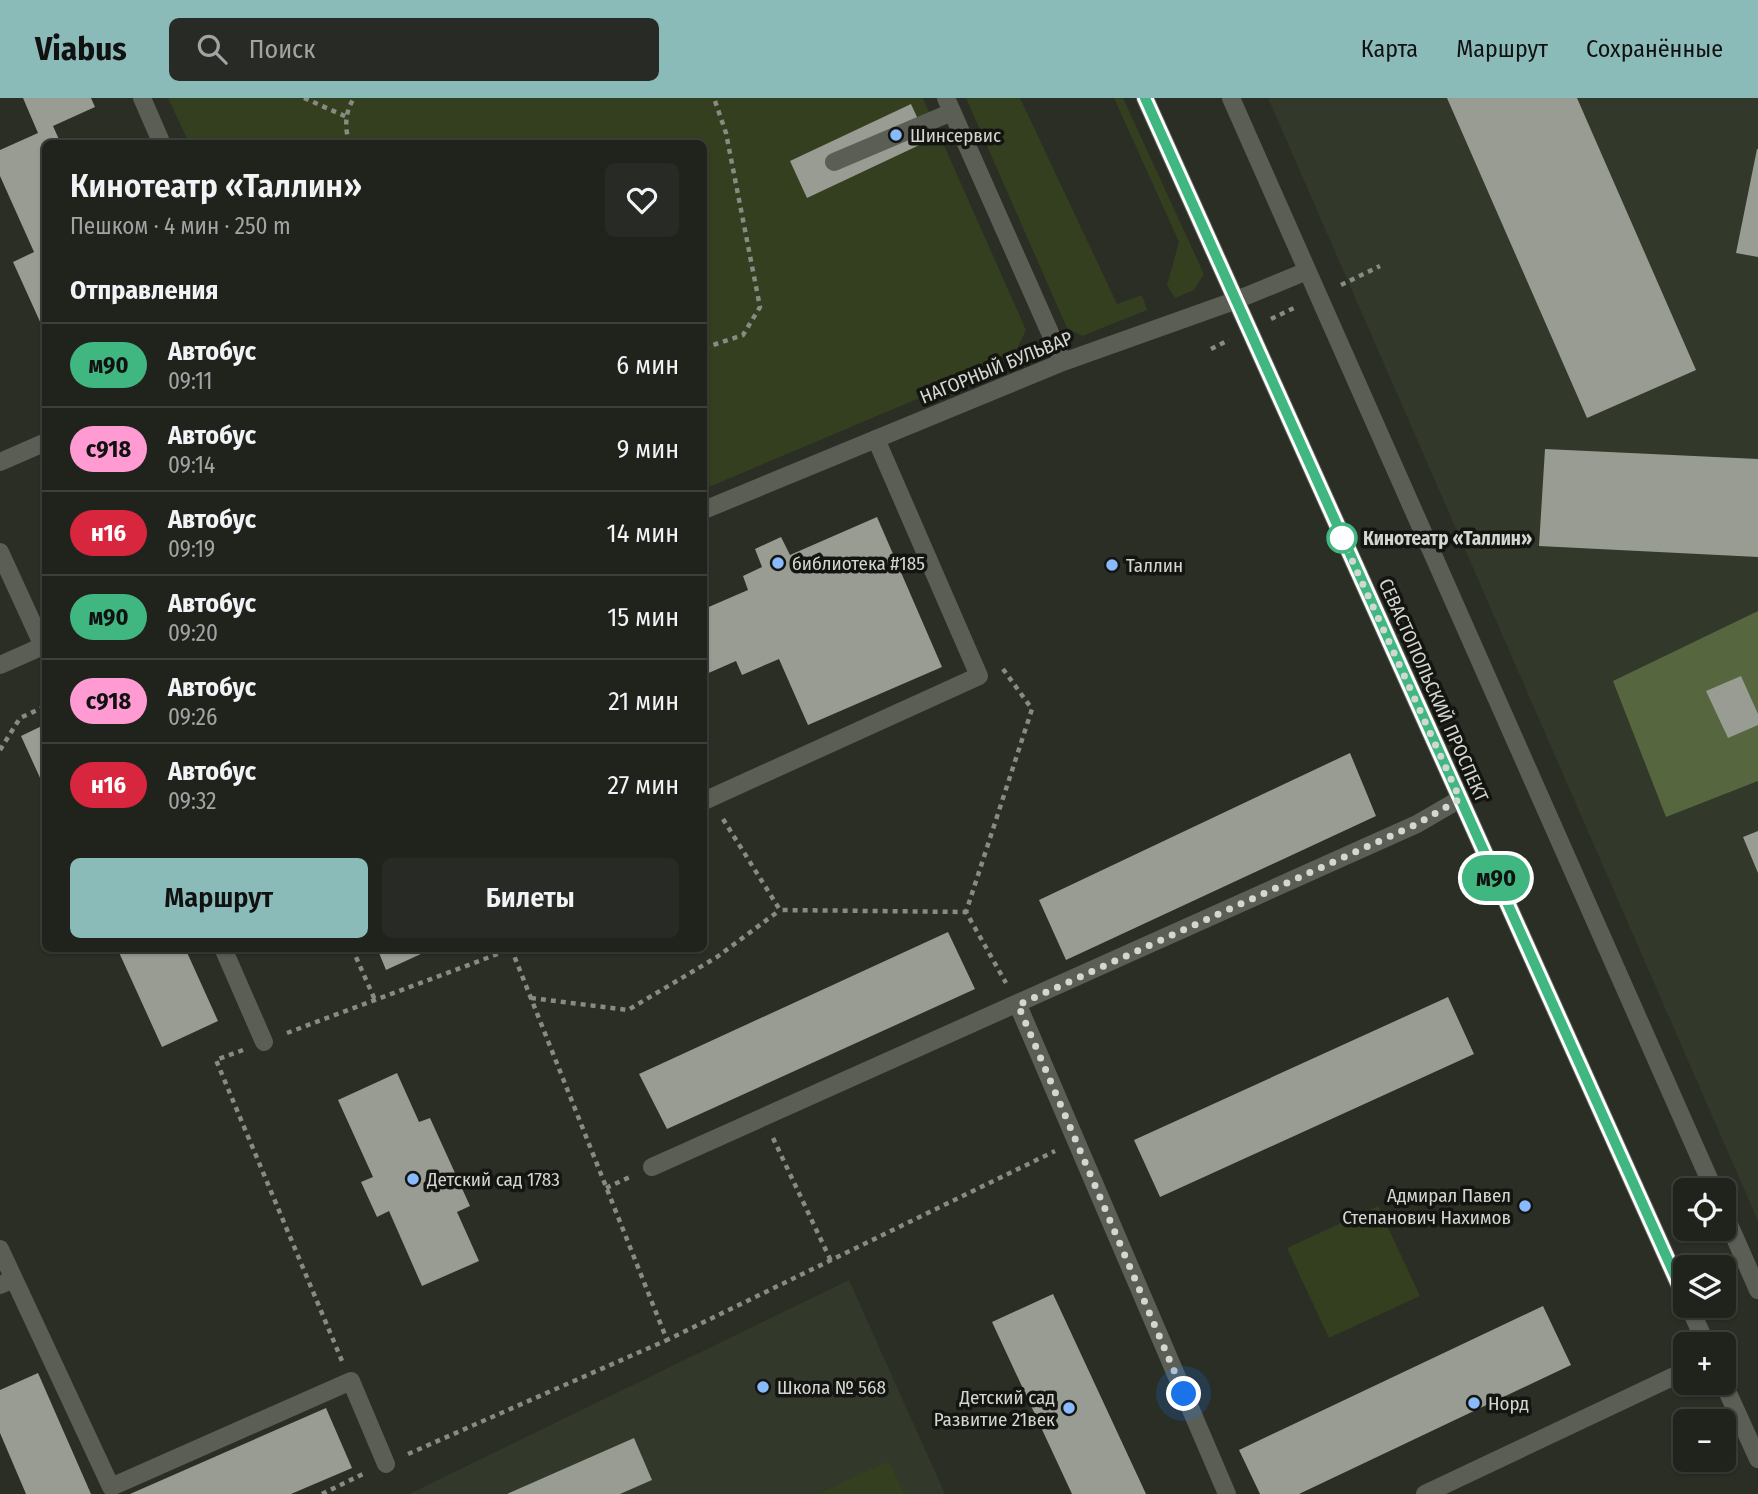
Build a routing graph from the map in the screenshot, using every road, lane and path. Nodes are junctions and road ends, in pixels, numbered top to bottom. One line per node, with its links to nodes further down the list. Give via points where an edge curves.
1 (142, 98): 9 (main road)
2 (304, 98): 8 (path)
3 (354, 98): 8 (path)
4 (714, 98): 14 (path, via 726,133 761,307 743,335)
5 (1145, 98): 13 (main road, СЕВАСТОПОЛЬСКИЙ ПРОСПЕКТ)
6 (1231, 98): 12 (main road)
7 (949, 105): 11 (main road); 15 (main road)
8 (347, 117): 10 (path)
9 (160, 140)
10 (350, 140)
11 (834, 162)
12 (1307, 271): 13 (main road, НАГОРНЫЙ БУЛЬВАР); 42 (main road)
13 (1234, 301): 15 (main road, НАГОРНЫЙ БУЛЬВАР); 27 (main road, СЕВАСТОПОЛЬСКИЙ ПРОСПЕКТ)
14 (707, 347)
15 (1063, 362): 16 (main road, НАГОРНЫЙ БУЛЬВАР)
16 (876, 439): 19 (main road, НАГОРНЫЙ БУЛЬВАР); 24 (main road)
17 (42, 444): 18 (main road)
18 (0, 462)
19 (707, 509)
20 (0, 552): 21 (main road)
21 (42, 642)
22 (42, 647): 23 (main road)
23 (0, 665)
24 (979, 676): 28 (main road); 30 (path, via 1004,669 1032,709)
25 (42, 707): 26 (path, via 20,718)
26 (0, 750)
27 (1460, 799): 37 (main road, via 1417,824); 46 (main road, СЕВАСТОПОЛЬСКИЙ ПРОСПЕКТ)
28 (707, 800): 29 (path)
29 (780, 910): 30 (path); 35 (path, via 718,957 628,1010)
30 (966, 912): 37 (path)
31 (225, 952): 38 (main road)
32 (354, 952): 36 (path)
33 (503, 952): 36 (path)
34 (512, 952): 35 (path)
35 (531, 998): 49 (path)
36 (375, 1000): 38 (path)
37 (1018, 1005): 39 (main road); 40 (main road)
38 (264, 1042): 51 (path, via 216,1060)
39 (763, 1118): 41 (main road); 45 (path)
40 (1076, 1140): 45 (path); 56 (main road)
41 (652, 1167)
42 (1709, 1178)
43 (1736, 1240): 48 (main road)
44 (0, 1248): 47 (main road)
45 (831, 1261): 49 (path)
46 (1673, 1271)
47 (7, 1282): 51 (main road, via 111,1487)
48 (1758, 1290)
49 (667, 1340): 54 (path)
50 (1673, 1377): 57 (main road)
51 (351, 1381): 54 (main road)
52 (1729, 1395): 53 (main road)
53 (1758, 1459)
54 (386, 1464): 55 (path)
55 (322, 1494)
56 (1227, 1494)
57 (1425, 1494)

